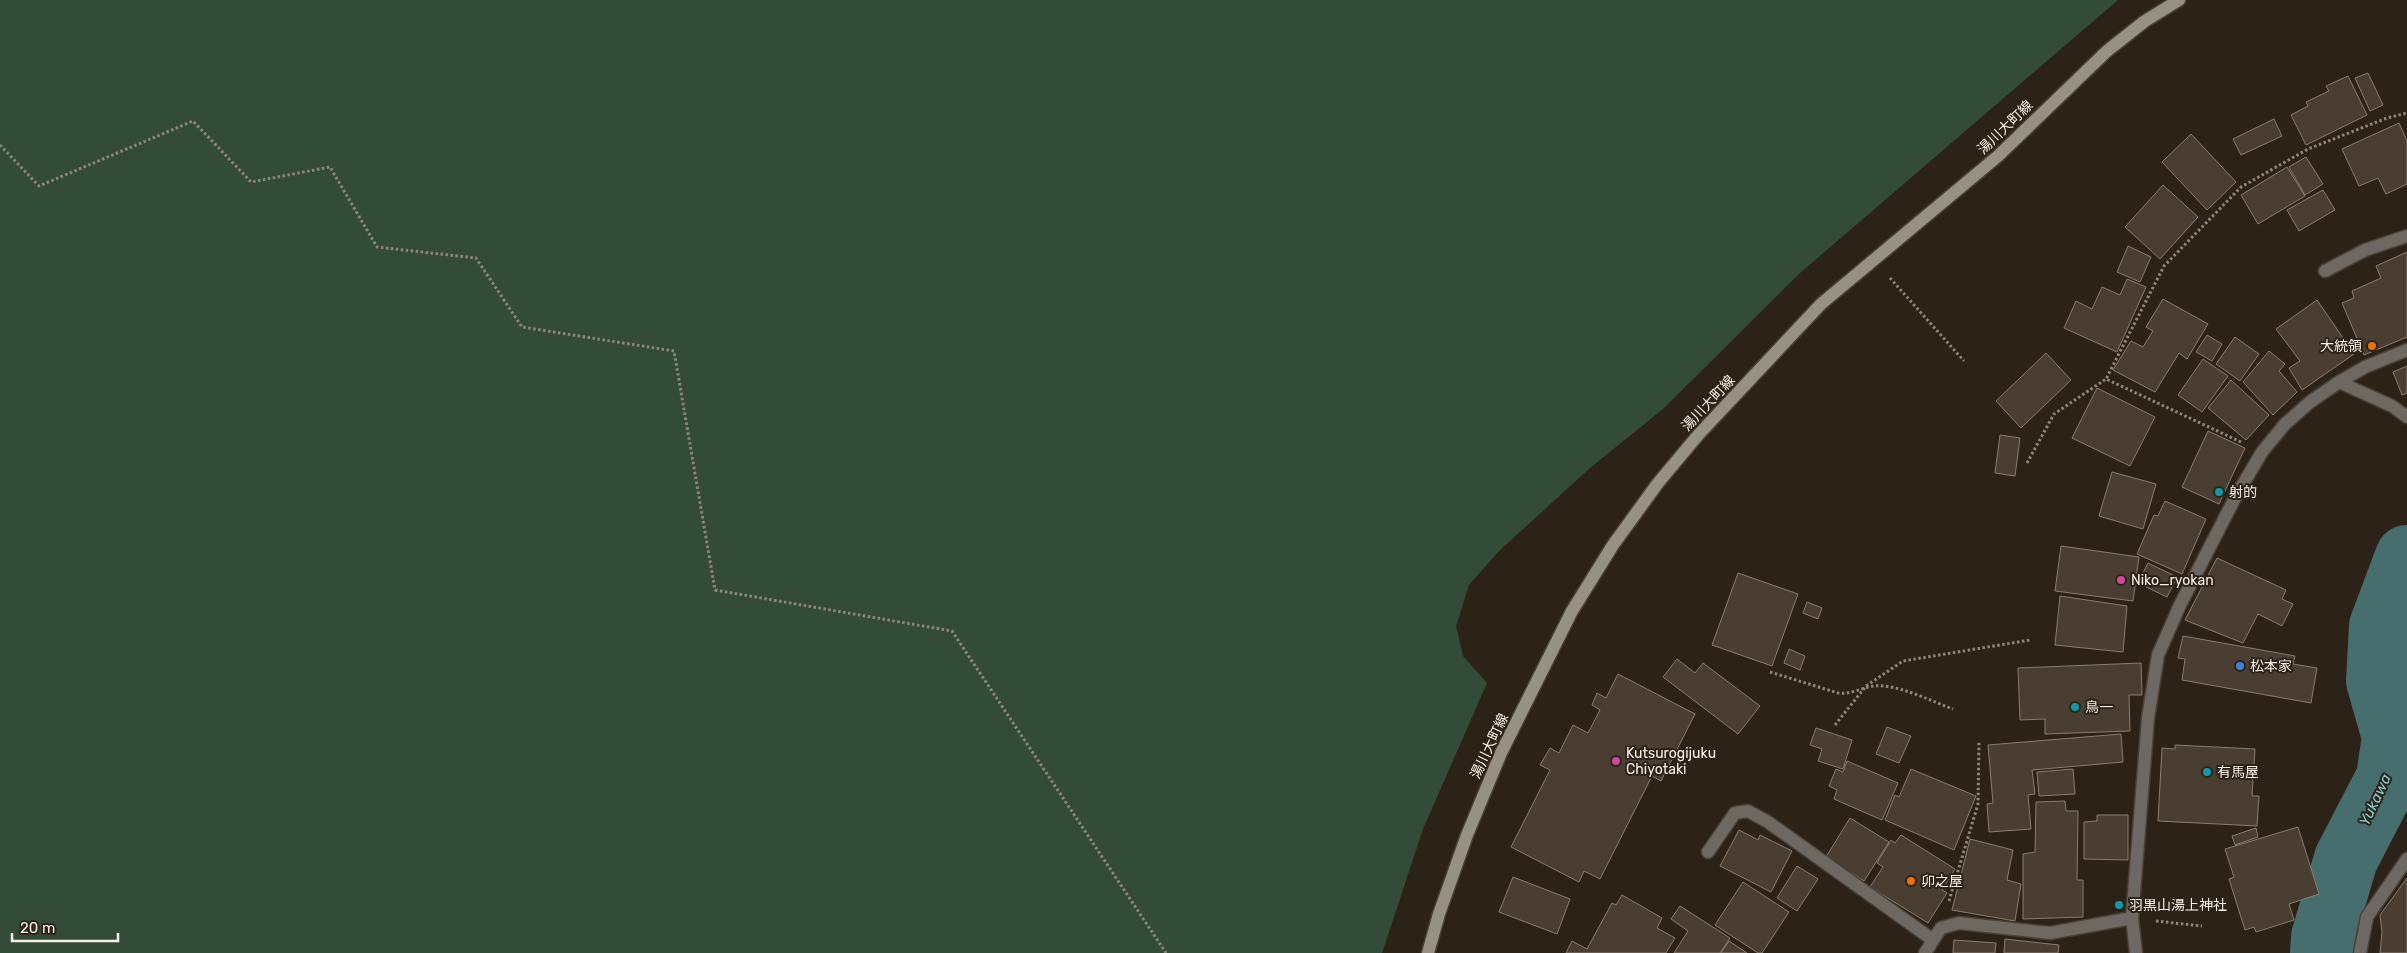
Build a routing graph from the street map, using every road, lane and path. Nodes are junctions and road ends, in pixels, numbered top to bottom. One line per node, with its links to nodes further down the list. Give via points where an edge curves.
1 (2179, 0): 27 (main road, 湯川大町線, via 2145,21 2107,51 1998,156 1821,304 1698,434 1658,483 1613,545 1572,611 1501,753 1466,836)
2 (2407, 113): 9 (path, via 2308,149 2241,187 2164,266)
3 (0, 144): 26 (path, via 39,186 194,121 251,182 330,168 377,247 476,258 522,327 674,350 715,590 952,631)
4 (2407, 236): 5 (street, via 2365,250)
5 (2325, 271)
6 (1889, 277): 8 (path)
7 (2407, 350): 10 (street, via 2365,367)
8 (1964, 361)
9 (2106, 379): 12 (path); 13 (path, via 2054,414)
10 (2339, 382): 11 (street, via 2392,406); 12 (street, via 2285,424)
11 (2407, 417)
12 (2262, 452): 22 (street, via 2180,605 2158,655 2148,718)
13 (2027, 463)
14 (2030, 640): 16 (path, via 1903,661)
15 (1770, 672): 16 (path, via 1838,693 1849,694)
16 (1866, 686): 17 (path, via 1884,686); 18 (path)
17 (1953, 709)
18 (1835, 725)
19 (1979, 741): 24 (path, via 1978,804)
20 (1708, 852): 25 (street, via 1735,813 1748,811)
21 (2407, 859): 30 (street, via 2367,917)
22 (2132, 918): 23 (path); 24 (street, via 2050,933 1958,922); 29 (street)
23 (2202, 926)
24 (1941, 928): 25 (street)
25 (1933, 940): 28 (street)
26 (1166, 953)
27 (1428, 953)
28 (1924, 953)
29 (2136, 953)
30 (2360, 953)

